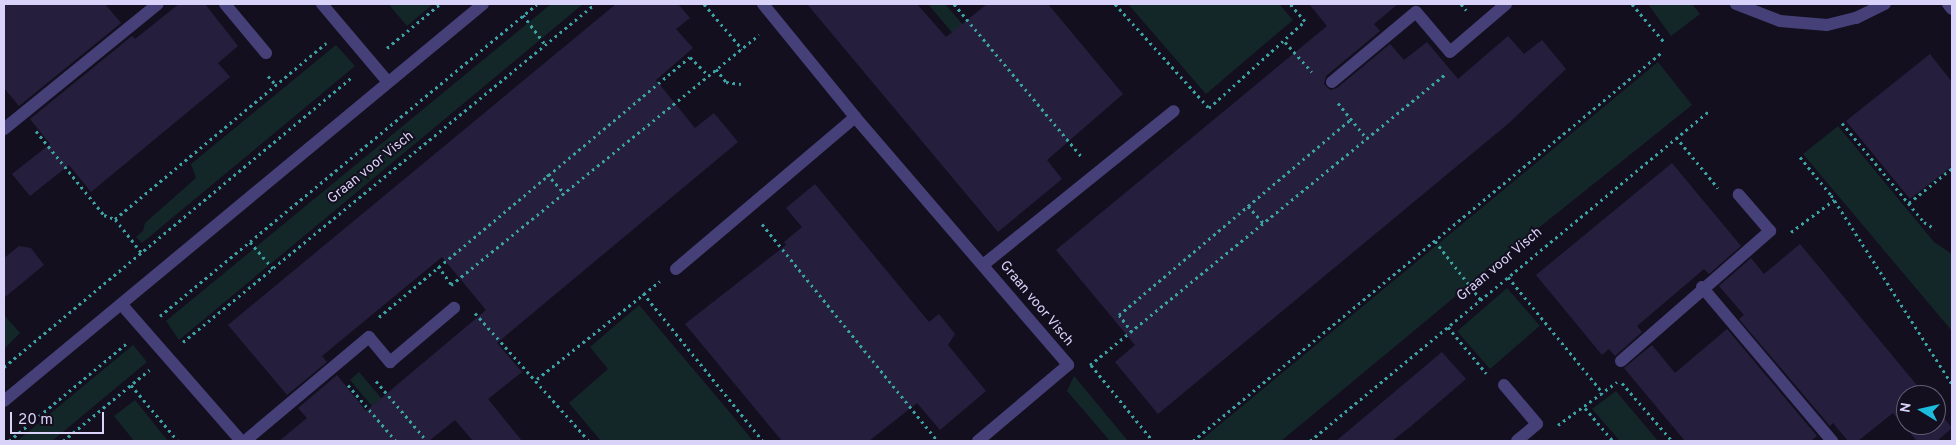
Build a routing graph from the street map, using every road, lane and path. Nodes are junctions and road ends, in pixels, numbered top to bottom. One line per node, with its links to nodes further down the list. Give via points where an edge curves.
1 (158, 4): 37 (street)
2 (225, 4): 28 (street)
3 (322, 4): 21 (street)
4 (440, 4): 29 (path)
5 (483, 4): 32 (street)
6 (537, 4): 19 (path, Graan voor Visch)
7 (595, 4): 24 (path, Graan voor Visch)
8 (704, 4): 25 (path)
9 (954, 4): 47 (path)
10 (1115, 4): 22 (path, via 1209,108)
11 (1290, 4): 22 (path, via 1305,21)
12 (1506, 4): 26 (street)
13 (1632, 4): 23 (path)
14 (1736, 4): 15 (street, via 1780,21 1827,25 1856,18)
15 (1885, 4)
16 (1948, 4): 18 (street)
17 (766, 5): 20 (street, Graan voor Visch)
18 (1952, 9)
19 (523, 15): 24 (path); 59 (path, Graan voor Visch)
20 (778, 20): 25 (path); 38 (street, Graan voor Visch)
21 (343, 28): 29 (street); 54 (path)
22 (1285, 42): 34 (path)
23 (1665, 43)
24 (545, 44): 63 (path, Graan voor Visch)
25 (742, 49): 30 (path)
26 (1450, 52): 34 (street, via 1416,12); 43 (path, via 1451,69)
27 (1661, 53): 58 (path, via 1628,76)
28 (266, 54)
29 (371, 61): 32 (street); 60 (path)
30 (716, 69): 31 (path); 33 (path, via 726,82)
31 (708, 75): 46 (path, via 690,57); 48 (path)
32 (388, 82): 71 (street)
33 (741, 84)
34 (1329, 85): 39 (path)
35 (1174, 111): 47 (street, Graan voor Visch)
36 (1709, 111): 42 (path, Graan voor Visch)
37 (22, 115): 41 (street); 54 (path, via 104,214)
38 (855, 117): 53 (street); 61 (street, Graan voor Visch)
39 (1351, 119): 43 (path); 52 (path)
40 (1842, 123): 51 (path)
41 (4, 129)
42 (1676, 137): 49 (path, via 1722,193); 65 (path, Graan voor Visch)
43 (1367, 139): 55 (path)
44 (1800, 157): 50 (path)
45 (1952, 168): 51 (path)
46 (547, 174): 48 (path); 62 (path)
47 (1096, 174): 61 (street, Graan voor Visch)
48 (564, 193): 66 (path)
49 (1739, 195): 57 (street)
50 (1834, 200): 57 (path, via 1783,238); 86 (path)
51 (1909, 203): 56 (path, via 1924,222)
52 (1248, 206): 55 (path); 76 (path, via 1118,315)
53 (749, 209): 64 (street); 102 (path)
54 (115, 219): 60 (path)
55 (1264, 224): 76 (path)
56 (1935, 229)
57 (1770, 231): 67 (street)
58 (1435, 241): 70 (path); 105 (path)
59 (250, 242): 63 (path); 75 (path, Graan voor Visch)
60 (141, 252): 83 (path)
61 (983, 265): 82 (street, Graan voor Visch)
62 (438, 266): 66 (path); 77 (path, via 376,320)
63 (273, 268): 79 (path, Graan voor Visch)
64 (676, 269): 69 (path)
65 (1508, 277): 70 (path, Graan voor Visch); 89 (path)
66 (451, 285): 68 (path)
67 (1702, 287): 80 (street); 110 (street)
68 (456, 290)
69 (643, 293): 85 (path); 101 (path)
70 (1481, 300): 74 (path, Graan voor Visch)
71 (122, 304): 75 (street); 90 (street)
72 (454, 308): 77 (street, via 390,362)
73 (471, 308): 85 (path)
74 (1448, 327): 88 (path, via 1493,380); 106 (path, Graan voor Visch)
75 (144, 330): 79 (street); 93 (path, Graan voor Visch)
76 (1132, 332): 81 (path)
77 (369, 337): 78 (street)
78 (351, 352): 84 (street); 99 (path)
79 (166, 356): 87 (path, Graan voor Visch); 96 (street)
80 (1620, 361)
81 (1091, 365): 82 (path); 104 (path)
82 (1068, 366): 103 (street, Graan voor Visch)
83 (4, 367)
84 (333, 367): 97 (street); 98 (path)
85 (537, 378): 100 (path)
86 (1952, 384)
87 (131, 385): 94 (path, Graan voor Visch); 95 (path)
88 (1504, 385): 92 (street)
89 (1603, 392): 91 (path); 109 (path, via 1620,380)
90 (4, 401)
91 (1585, 408): 92 (path, via 1561,425); 108 (path)
92 (1537, 424): 107 (street)
93 (9, 441)
94 (63, 441)
95 (178, 441)
96 (241, 441)
97 (245, 441)
98 (396, 441)
99 (427, 441)
100 (589, 441)
101 (763, 441)
102 (938, 441)
103 (978, 441)
104 (1153, 441)
105 (1193, 441)
106 (1310, 441)
107 (1517, 441)
108 (1613, 441)
109 (1672, 441)
110 (1832, 441)

